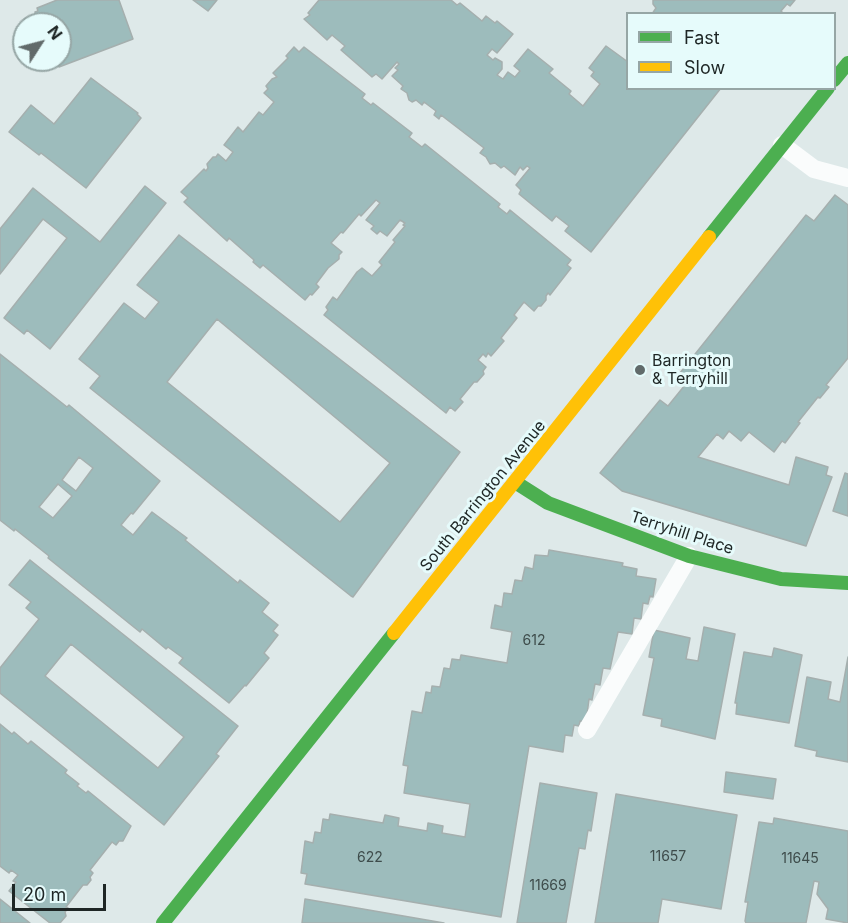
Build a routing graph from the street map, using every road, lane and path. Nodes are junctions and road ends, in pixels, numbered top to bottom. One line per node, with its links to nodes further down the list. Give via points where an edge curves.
1 (848, 63): 2 (street)
2 (836, 78)
3 (826, 90): 4 (street, South Barrington Avenue)
4 (782, 145): 5 (lane, via 814,169); 6 (street, South Barrington Avenue)
5 (848, 178)
6 (515, 482): 7 (street, Terryhill Place, via 548,503); 10 (street, South Barrington Avenue)
7 (689, 556): 8 (street, Terryhill Place, via 781,579); 9 (lane)
8 (848, 584)
9 (587, 730)
10 (163, 923)

